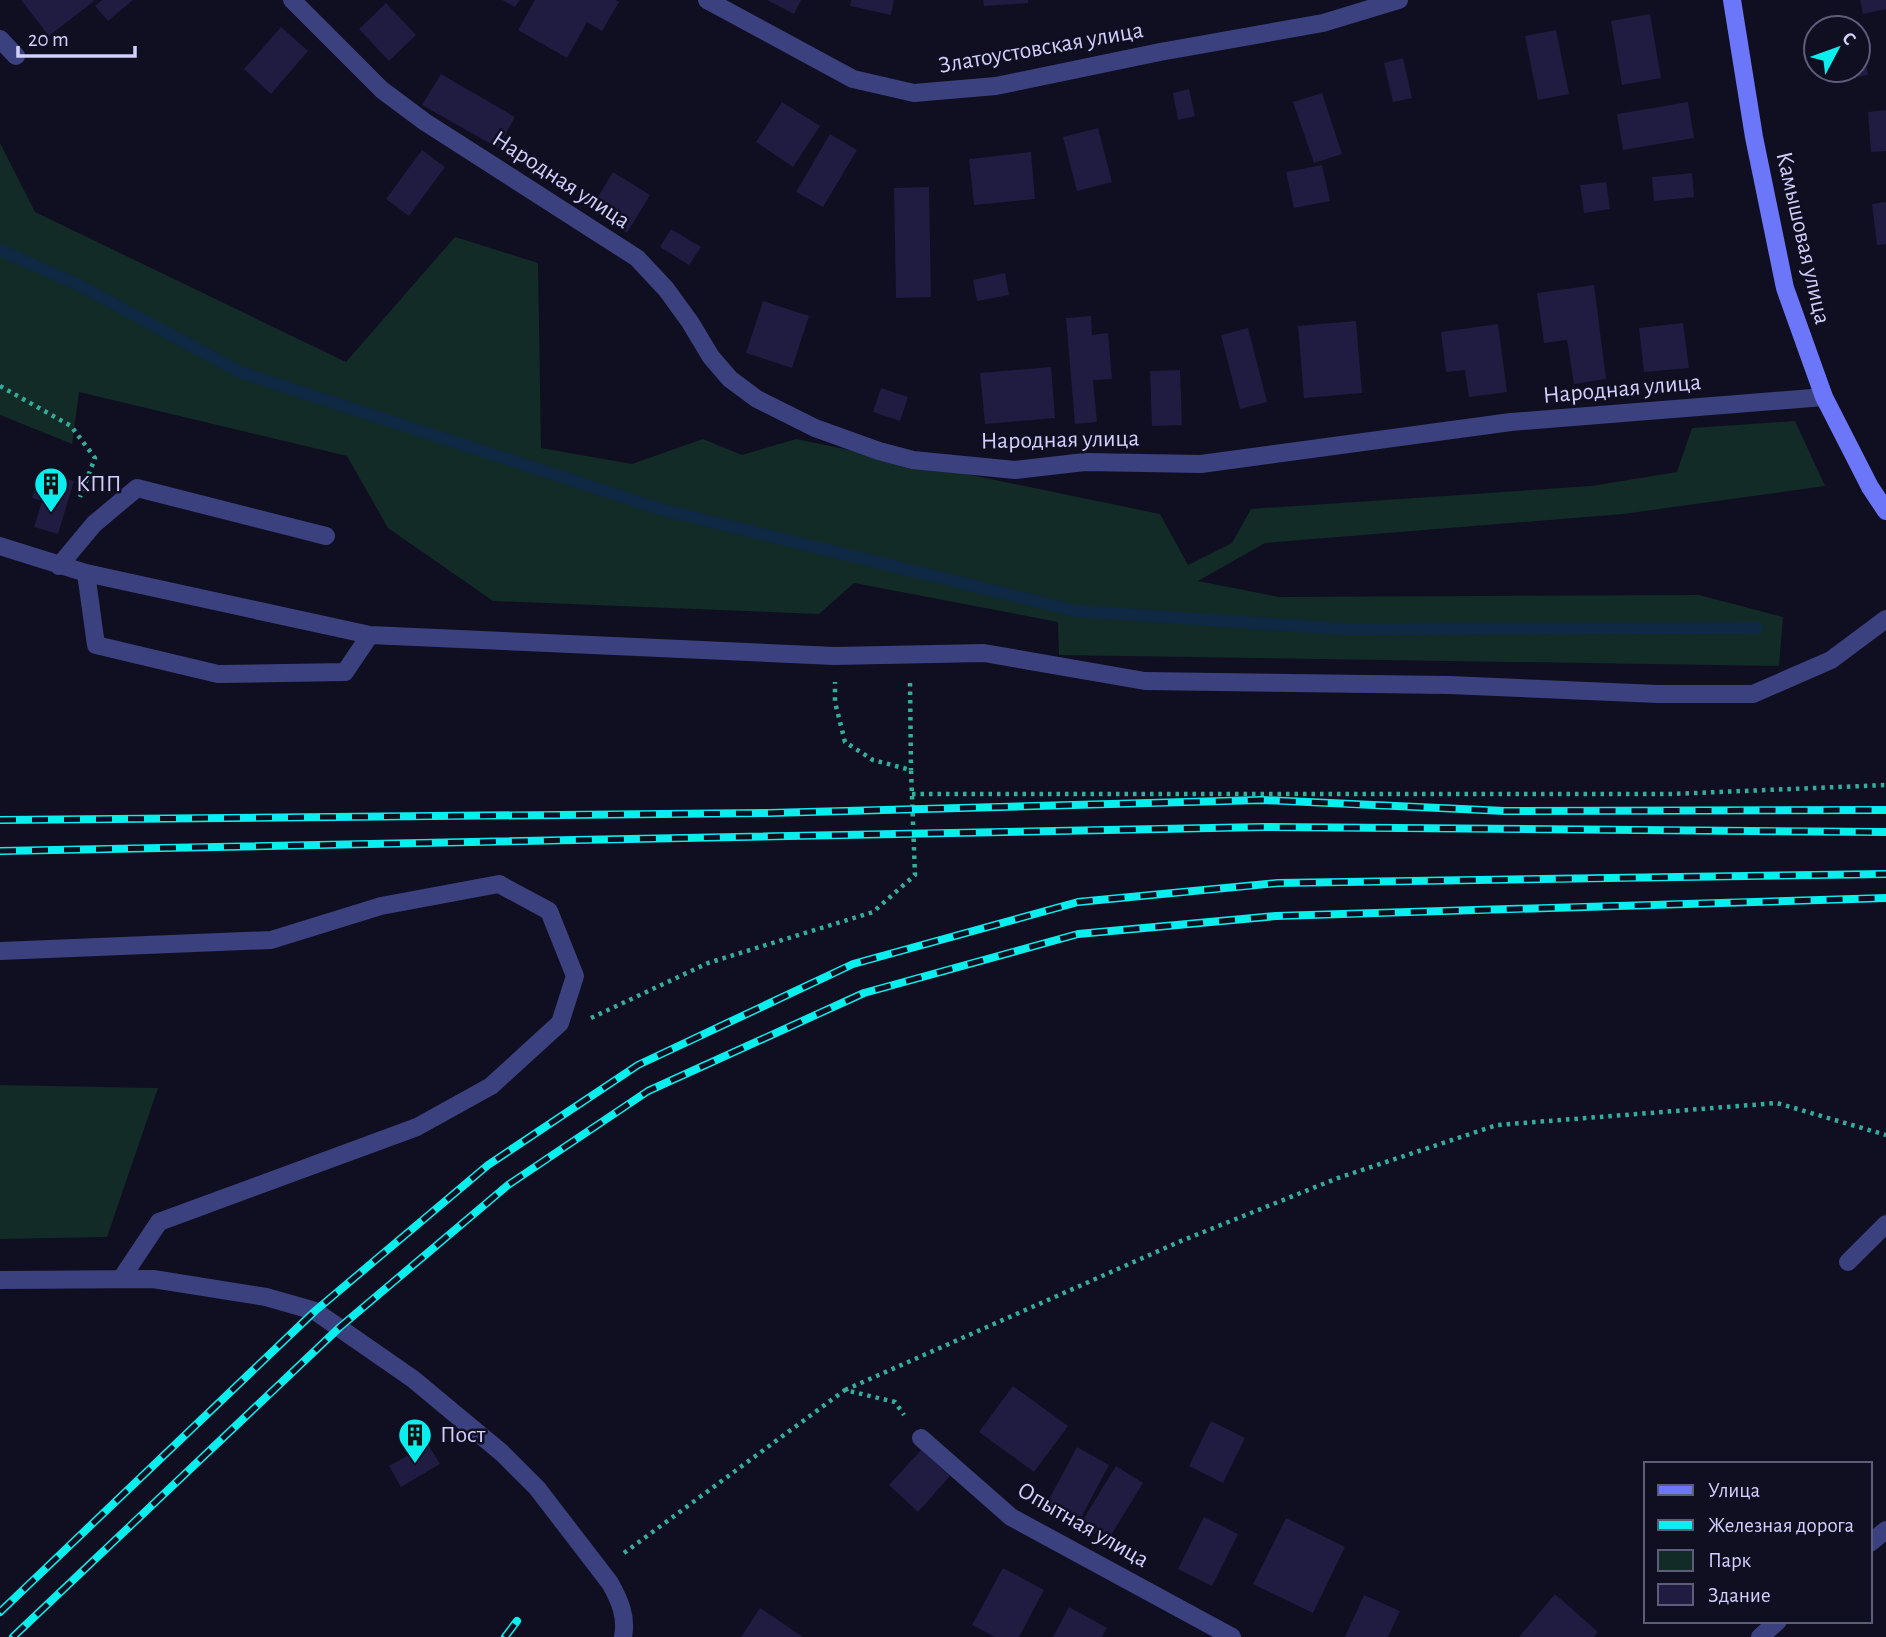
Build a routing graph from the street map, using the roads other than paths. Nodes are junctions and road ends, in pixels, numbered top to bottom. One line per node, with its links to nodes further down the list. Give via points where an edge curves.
1 (292, 0): 7 (street, Народная улица, via 382,90 637,258 666,289 711,357 757,399 815,428 913,460 1015,470 1085,462 1200,464 1511,422)
2 (707, 0): 3 (street, Златоустовская улица, via 853,79 914,93 996,86 1323,23)
3 (1399, 0)
4 (1732, 0): 7 (main road, Камышовая улица, via 1785,288)
5 (0, 38): 6 (street)
6 (16, 56)
7 (1824, 397): 8 (main road, Камышовая улица)
8 (1886, 511)
9 (326, 536): 11 (street, via 137,488 94,524)
10 (0, 546): 11 (street)
11 (59, 566): 12 (street)
12 (86, 573): 14 (street); 14 (street, via 96,645 218,674 345,672)
13 (1886, 619): 14 (street, via 1831,660 1753,694 1146,681 984,653 834,656)
14 (370, 635)
15 (0, 951): 18 (street, via 271,940 381,906 499,884 549,911 575,976 560,1023 491,1086 417,1127 159,1222)
16 (1886, 1224): 17 (street)
17 (1848, 1262)
18 (121, 1279): 19 (street); 24 (street, via 153,1279 266,1297 315,1311 414,1379 537,1488 620,1600)
19 (0, 1280)
20 (921, 1438): 25 (street, Опытная улица, via 1011,1517)
21 (1886, 1530): 22 (street)
22 (1872, 1541)
23 (1776, 1623): 26 (street)
24 (623, 1637)
25 (1232, 1637)
26 (1760, 1637)

